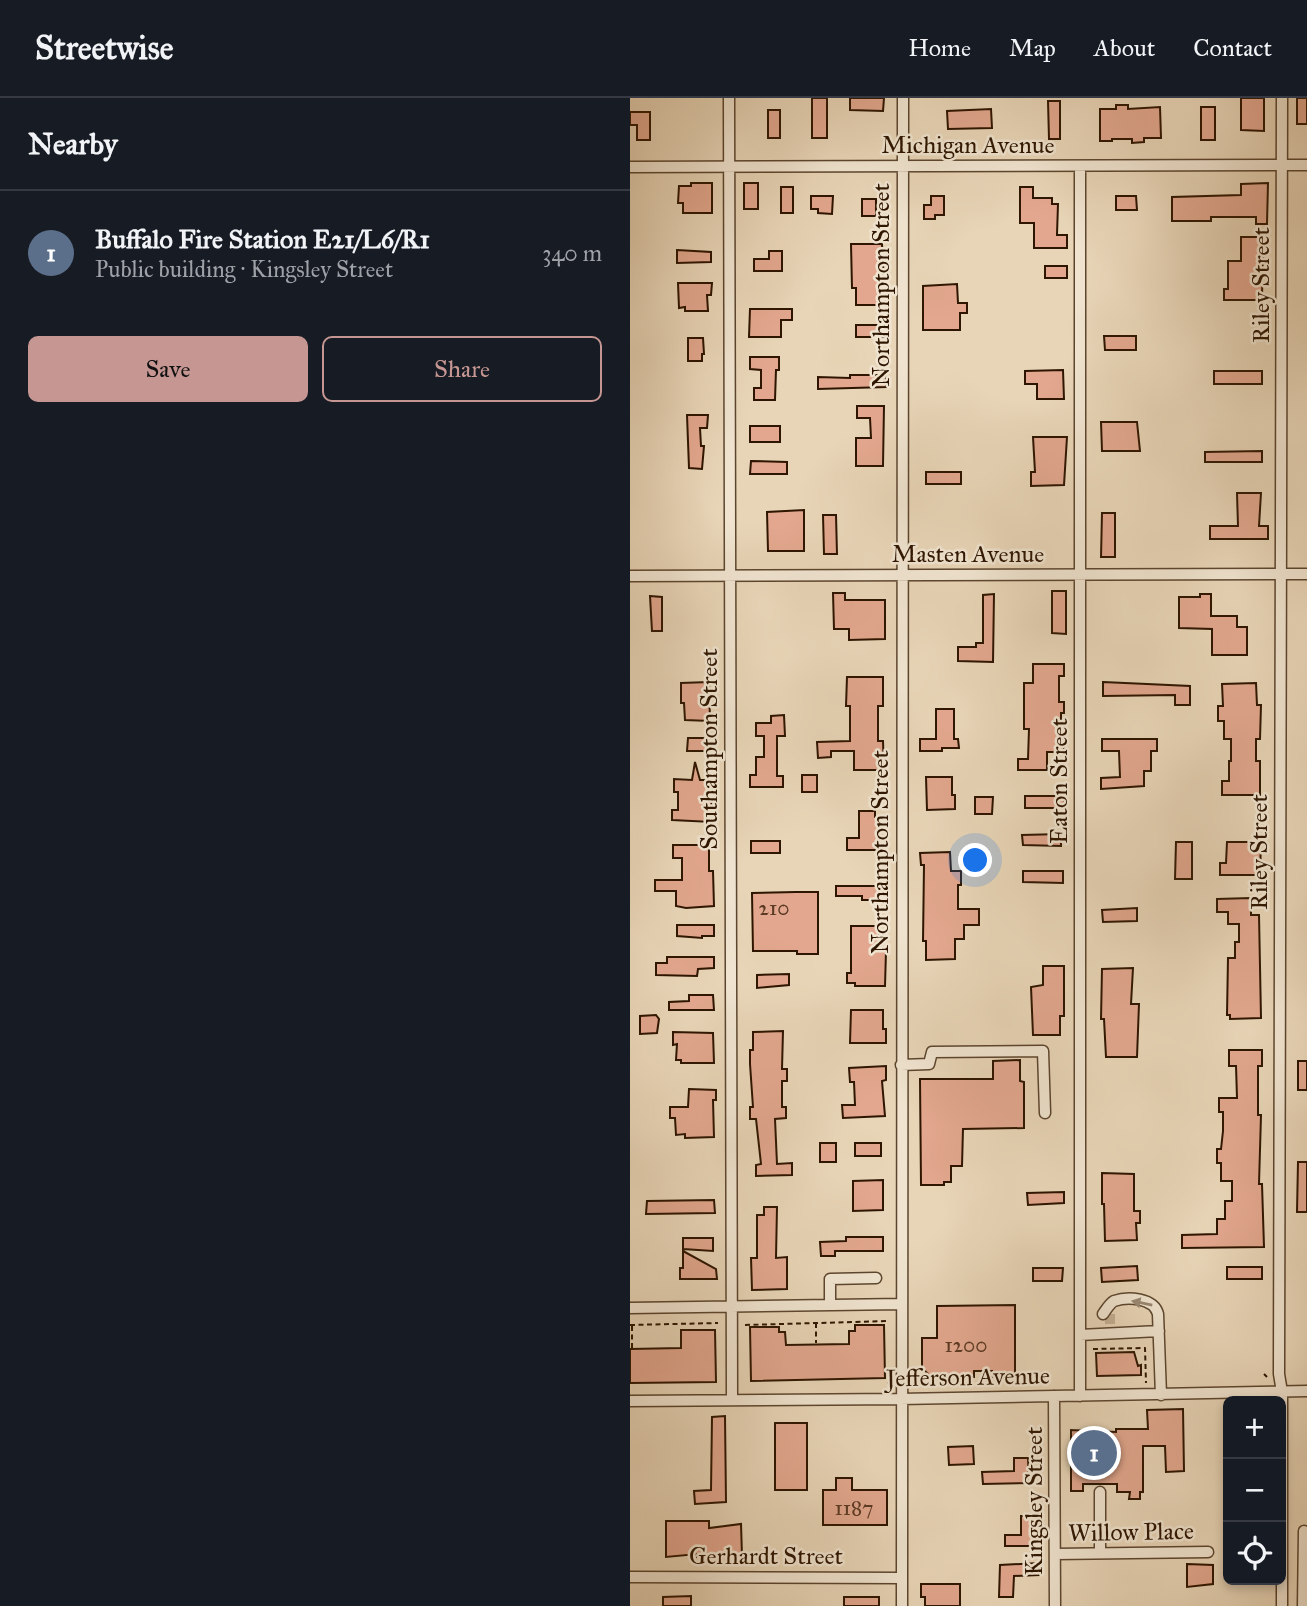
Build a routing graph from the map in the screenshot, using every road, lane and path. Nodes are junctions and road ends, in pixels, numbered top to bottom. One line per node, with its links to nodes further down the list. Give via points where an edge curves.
1 (729, 98): 9 (street, Southampton Street)
2 (902, 98): 6 (street, Northampton Street)
3 (1282, 98): 4 (street, Riley Street)
4 (1282, 165): 5 (street, Michigan Avenue); 7 (street, Michigan Avenue); 10 (street, Riley Street)
5 (1307, 165)
6 (902, 166): 7 (street, Michigan Avenue); 9 (street, Michigan Avenue); 14 (street, Northampton Street)
7 (1080, 166): 12 (street, Eaton Street)
8 (630, 167): 9 (street, Michigan Avenue)
9 (729, 167): 15 (street, Southampton Street)
10 (1282, 574): 11 (street, Masten Avenue); 12 (street, Masten Avenue); 36 (street, Riley Street)
11 (1307, 574)
12 (1080, 575): 14 (street, Masten Avenue); 30 (street, Eaton Street)
13 (630, 576): 15 (street, Masten Avenue)
14 (902, 576): 15 (street, Masten Avenue); 16 (street, Northampton Street)
15 (730, 577): 21 (street, Southampton Street)
16 (901, 1065): 17 (street, via 929,1064 932,1052 1043,1051); 20 (street, Northampton Street)
17 (1045, 1113)
18 (876, 1278): 19 (street, via 830,1279)
19 (830, 1304): 20 (street); 21 (street)
20 (902, 1304): 40 (street, Northampton Street)
21 (731, 1306): 22 (street); 41 (street, Southampton Street)
22 (630, 1308)
23 (889, 1321): 24 (path)
24 (816, 1322): 28 (path); 31 (path)
25 (1107, 1322): 29 (street); 29 (street, one-way to 25, via 1157,1310 1148,1301 1114,1301); 30 (street)
26 (718, 1323): 27 (path)
27 (631, 1325): 32 (path)
28 (745, 1325)
29 (1159, 1331): 37 (street)
30 (1080, 1335): 39 (street, Eaton Street)
31 (816, 1343)
32 (632, 1348)
33 (1093, 1349): 34 (path, via 1145,1348)
34 (1146, 1382)
35 (1307, 1391): 36 (street, Jefferson Avenue)
36 (1282, 1392): 37 (street, Jefferson Avenue); 44 (street, Riley Street)
37 (1161, 1395): 39 (street, Jefferson Avenue)
38 (1054, 1396): 39 (street, Jefferson Avenue); 40 (street, Jefferson Avenue); 49 (street, Kingsley Street)
39 (1080, 1396)
40 (901, 1399): 41 (street, Jefferson Avenue); 51 (street, Northampton Street)
41 (732, 1400): 42 (street, Jefferson Avenue)
42 (630, 1401)
43 (1100, 1492): 48 (street)
44 (1282, 1522)
45 (1286, 1531): 46 (street)
46 (1306, 1531): 56 (street)
47 (1208, 1552): 48 (street, Willow Place)
48 (1100, 1553): 49 (street, Willow Place)
49 (1055, 1554): 54 (street, Kingsley Street)
50 (630, 1577): 51 (street, Gerhardt Street)
51 (902, 1578): 53 (street, Northampton Street)
52 (1282, 1585): 55 (street, Riley Street)
53 (902, 1606)
54 (1055, 1606)
55 (1282, 1606)
56 (1303, 1606)

